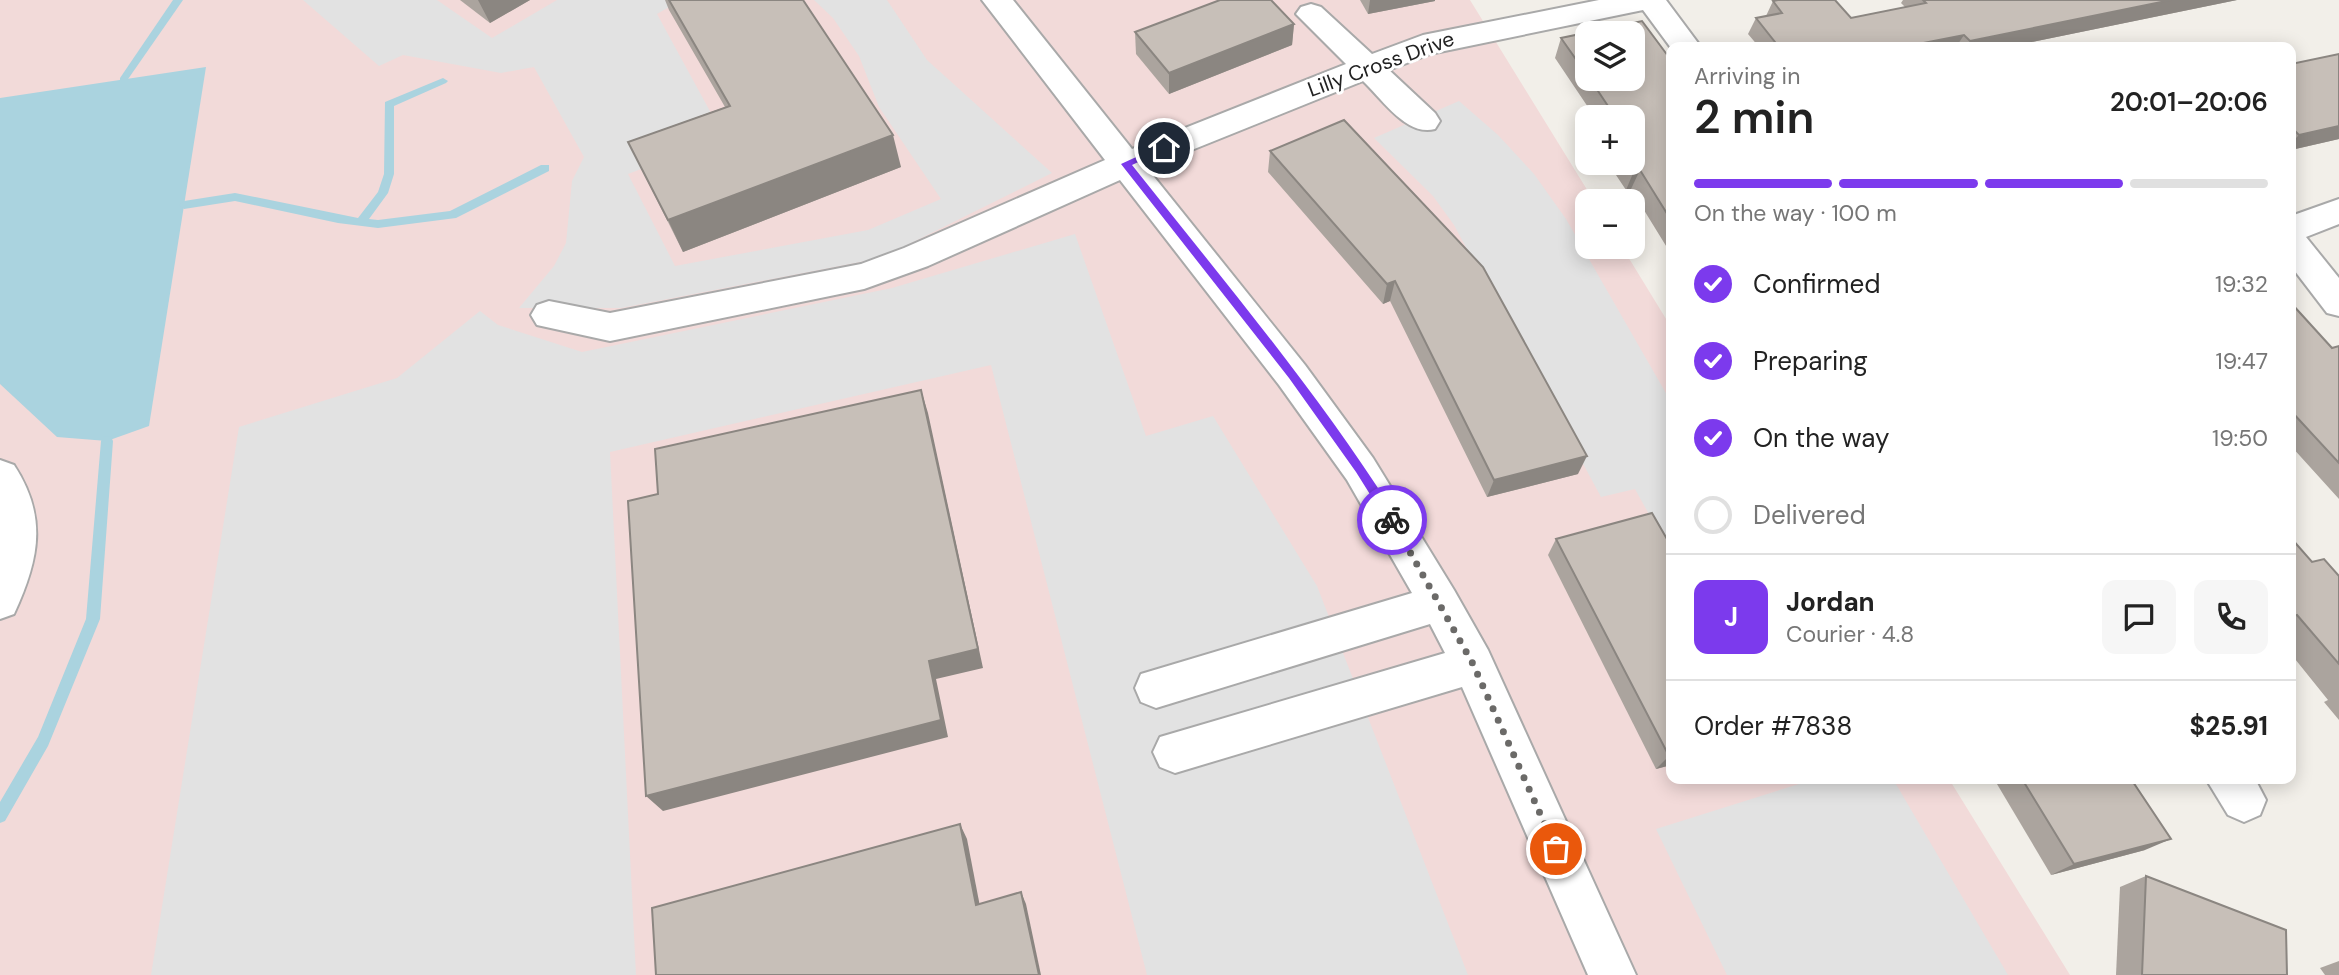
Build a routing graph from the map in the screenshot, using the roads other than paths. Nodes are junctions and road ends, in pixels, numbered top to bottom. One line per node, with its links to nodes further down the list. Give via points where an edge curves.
1 (998, 0): 7 (street)
2 (1649, 0): 4 (street); 5 (street, Lilly Cross Drive, via 1473,32)
3 (1311, 14): 5 (street)
4 (1682, 42)
5 (1366, 66): 6 (street); 7 (street, Lilly Cross Drive)
6 (1424, 121)
7 (1126, 164): 12 (street, Lilly Cross Drive, via 864,276 610,327); 15 (street, via 1360,468)
8 (2339, 211): 9 (street)
9 (2296, 227)
10 (2296, 248): 11 (street)
11 (2339, 303)
12 (549, 315)
13 (0, 476): 14 (street, via 11,489 20,517)
14 (0, 601)
15 (1440, 603): 16 (street); 17 (street)
16 (1473, 664): 18 (street); 19 (street)
17 (1156, 688)
18 (1175, 752)
19 (1612, 975)

